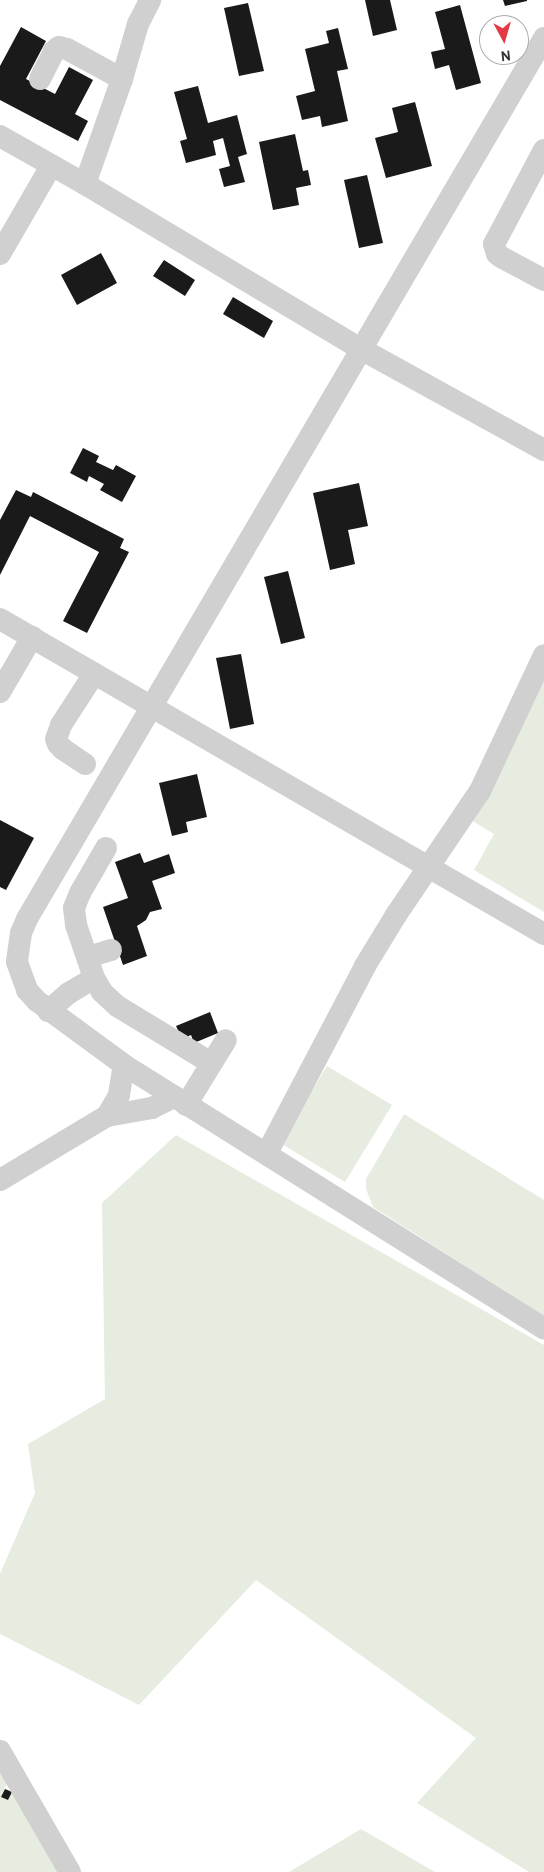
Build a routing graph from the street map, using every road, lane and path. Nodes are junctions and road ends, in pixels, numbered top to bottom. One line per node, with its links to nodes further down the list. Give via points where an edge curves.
1 (150, 0): 4 (lane, via 138,24)
2 (544, 38): 11 (lane)
3 (40, 79): 4 (lane, via 59,47)
4 (122, 79): 8 (lane)
5 (0, 136): 7 (lane)
6 (544, 150): 10 (lane, via 494,244 501,257)
7 (51, 166): 8 (lane); 9 (lane)
8 (86, 184): 11 (lane)
9 (0, 254)
10 (544, 280)
11 (361, 348): 12 (lane); 18 (lane)
12 (544, 450)
13 (0, 619): 14 (lane)
14 (32, 638): 16 (lane); 17 (lane)
15 (544, 655): 21 (lane, via 480,791)
16 (94, 674): 18 (lane); 19 (lane, via 56,739 63,749)
17 (0, 692)
18 (152, 707): 21 (lane); 25 (lane, via 27,920)
19 (85, 764)
20 (106, 848): 24 (lane, via 74,908)
21 (428, 867): 22 (lane); 33 (lane, via 350,992)
22 (544, 934)
23 (111, 950): 24 (lane)
24 (88, 957): 26 (lane)
25 (9, 962): 27 (lane, via 27,990)
26 (94, 978): 27 (lane, via 69,992); 29 (lane, via 102,992 117,1006)
27 (48, 1010): 30 (lane)
28 (226, 1040): 29 (lane)
29 (211, 1063): 31 (lane)
30 (124, 1065): 31 (lane); 32 (lane, via 118,1095)
31 (180, 1101): 32 (lane); 33 (lane)
32 (107, 1116): 34 (lane)
33 (267, 1153): 35 (lane)
34 (0, 1180)
35 (544, 1328)
36 (0, 1751): 37 (lane)
37 (70, 1872)

